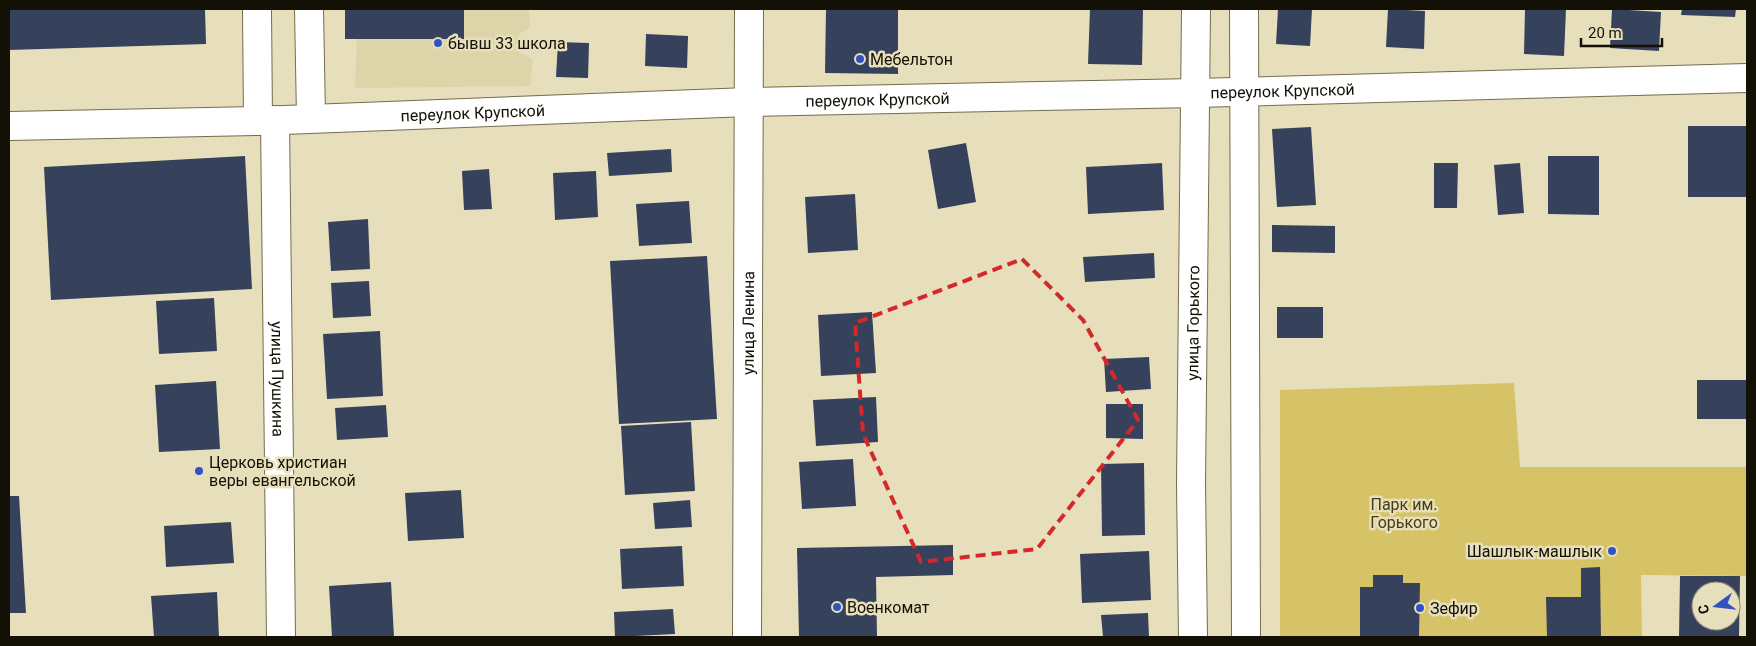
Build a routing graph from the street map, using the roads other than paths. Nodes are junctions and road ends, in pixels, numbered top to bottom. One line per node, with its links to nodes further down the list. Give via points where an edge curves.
1 (257, 9): 11 (street, улица Пушкина)
2 (309, 9): 10 (street)
3 (749, 9): 9 (street, улица Ленина)
4 (1196, 9): 8 (street, улица Горького)
5 (1244, 9): 7 (street)
6 (1747, 78): 7 (street, переулок Крупской)
7 (1244, 91): 8 (street, переулок Крупской); 16 (street)
8 (1196, 93): 9 (street, переулок Крупской); 15 (street, улица Горького, via 1191,484)
9 (748, 102): 10 (street, переулок Крупской); 14 (street, улица Ленина)
10 (311, 118): 11 (street, переулок Крупской)
11 (266, 120): 12 (street, переулок Крупской); 13 (street, улица Пушкина)
12 (9, 126)
13 (281, 637)
14 (747, 637)
15 (1193, 637)
16 (1246, 637)

